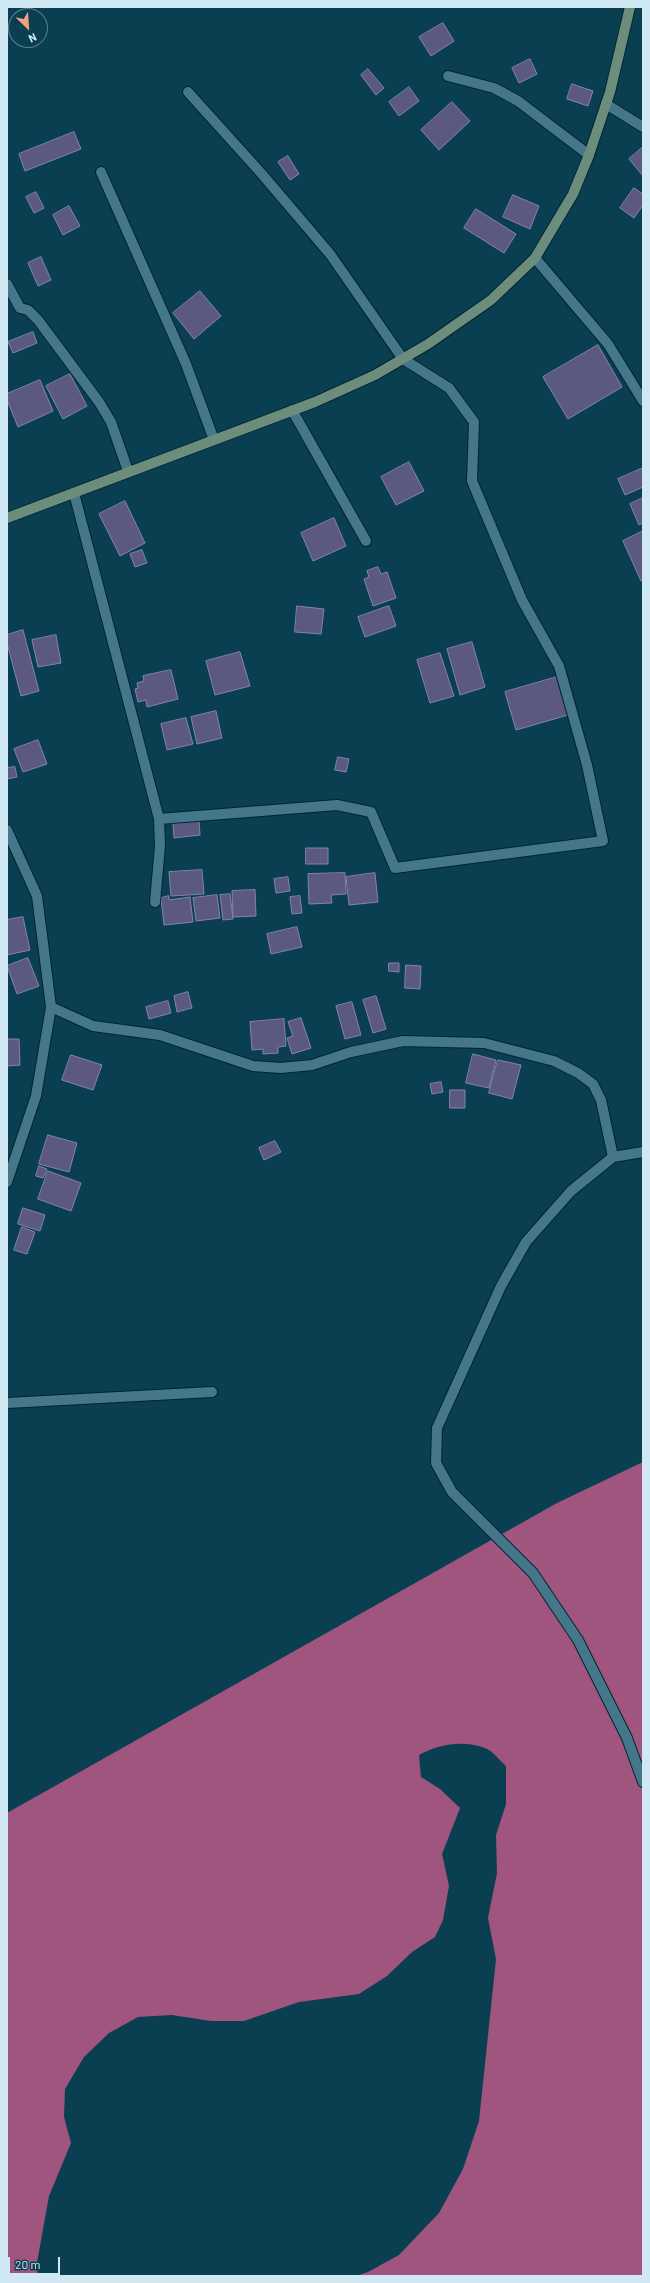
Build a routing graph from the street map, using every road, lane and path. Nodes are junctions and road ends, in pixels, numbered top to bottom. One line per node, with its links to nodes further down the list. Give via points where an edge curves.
1 (630, 7): 4 (street)
2 (448, 76): 6 (street, via 494,88 518,102)
3 (188, 92): 10 (street, via 262,173 330,254)
4 (606, 104): 5 (street); 6 (street)
5 (643, 127)
6 (589, 155): 8 (street, via 573,194)
7 (101, 172): 13 (street, via 186,364)
8 (535, 258): 10 (street, via 491,300); 11 (street, via 608,344)
9 (7, 284): 14 (street, via 20,308 28,310 38,320 99,402 111,422)
10 (403, 359): 12 (street, via 375,375); 18 (street, via 449,388 474,422 472,480 522,600 559,666 587,766 603,841 396,868 371,812 337,806)
11 (643, 401)
12 (292, 410): 13 (street); 17 (street)
13 (214, 440): 14 (street)
14 (128, 471): 15 (street)
15 (74, 493): 16 (street); 18 (street)
16 (7, 518)
17 (366, 541)
18 (159, 818): 20 (street, via 160,846)
19 (7, 830): 21 (street, via 37,896)
20 (155, 902)
21 (51, 1007): 23 (street, via 93,1026 160,1035 253,1066 312,1066 351,1052 403,1041 484,1043 554,1061 593,1084 601,1100); 24 (street, via 36,1096)
22 (643, 1152): 23 (street)
23 (613, 1157): 27 (street, via 572,1191 522,1248 501,1286 437,1428 436,1463 452,1492 533,1573 578,1640 627,1738)
24 (7, 1182)
25 (212, 1392): 26 (street)
26 (7, 1403)
27 (643, 1782)

